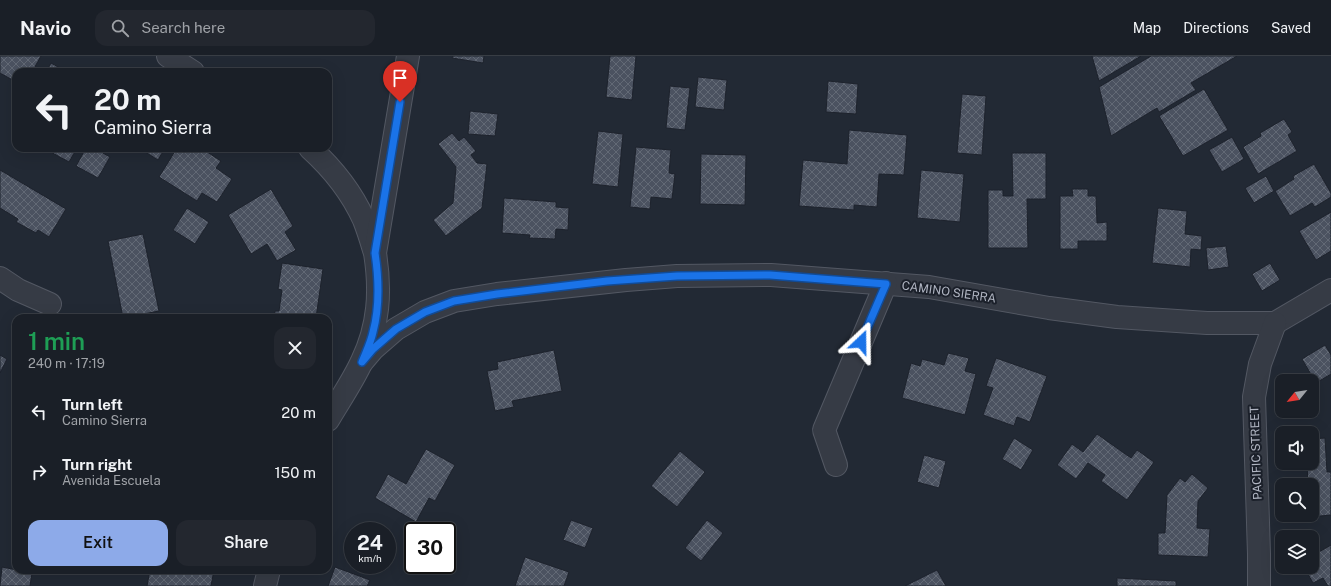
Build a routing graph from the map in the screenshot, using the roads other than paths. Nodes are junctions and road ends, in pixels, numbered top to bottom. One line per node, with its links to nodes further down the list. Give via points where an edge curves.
1 (168, 56): 3 (street)
2 (408, 56): 5 (street)
3 (188, 68)
4 (314, 152): 5 (street, via 346,188 364,220)
5 (375, 253): 11 (street, via 379,275 378,306 373,333)
6 (0, 278): 9 (street, via 18,290)
7 (886, 284): 10 (street, CAMINO SIERRA, via 929,287 1117,317 1207,323); 11 (street, CAMINO SIERRA, via 770,275 677,276 497,294 454,301 425,312 396,329); 13 (street, via 824,430)
8 (1331, 290): 10 (street)
9 (50, 304)
10 (1275, 323): 16 (street, PACIFIC STREET, via 1260,364 1254,397)
11 (362, 362): 12 (street)
12 (332, 413)
13 (836, 465)
14 (268, 574): 15 (street)
15 (265, 586)
16 (1258, 586)

